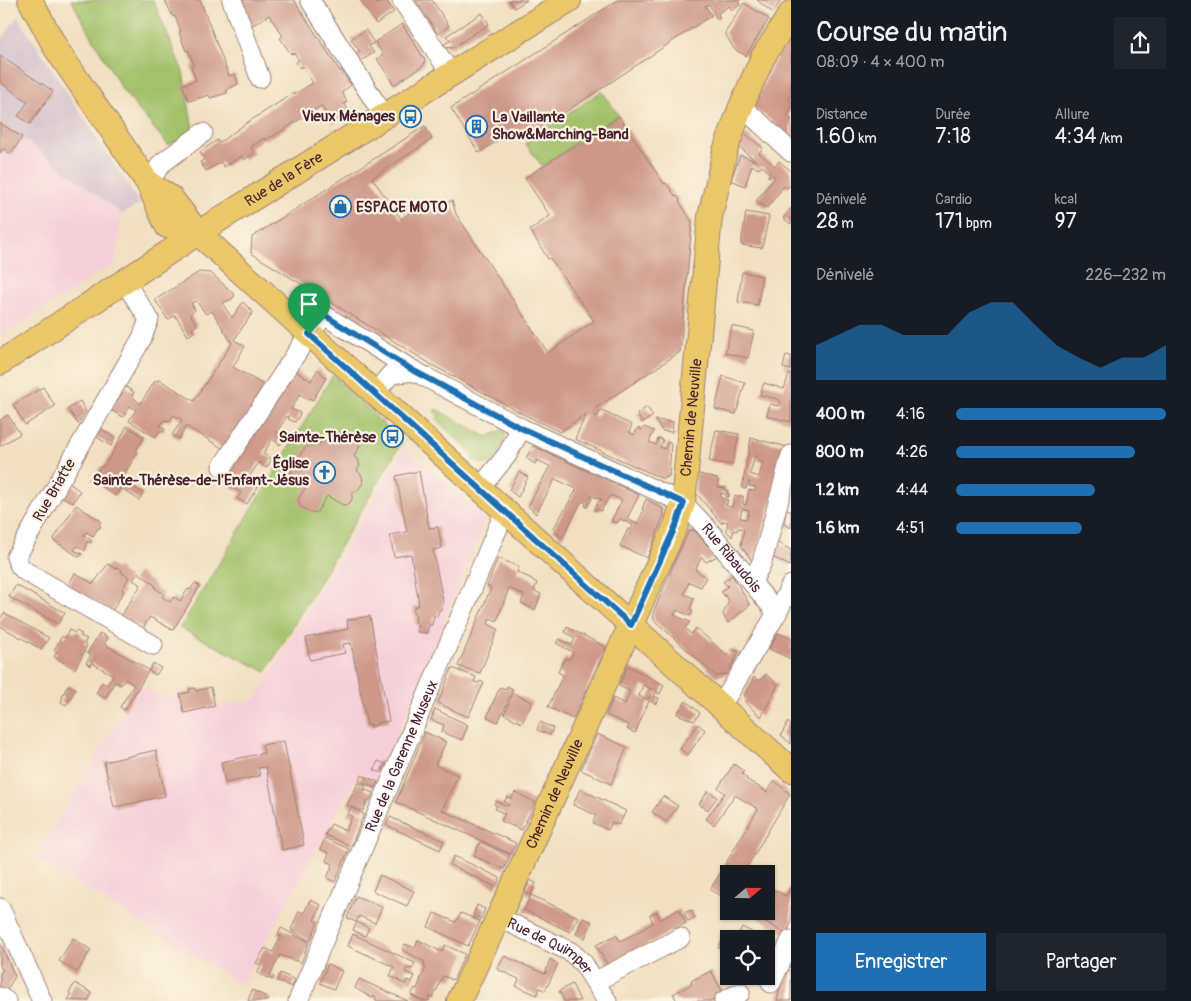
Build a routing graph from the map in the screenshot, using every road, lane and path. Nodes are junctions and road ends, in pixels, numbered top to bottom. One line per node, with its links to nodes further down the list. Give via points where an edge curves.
1 (30, 0): 13 (main road, via 57,50)
2 (232, 0): 8 (street)
3 (310, 0): 10 (street)
4 (402, 0): 7 (street)
5 (569, 0): 7 (main road, Rue de la Fère)
6 (791, 13): 9 (main road, Chemin de Neuville, via 763,57)
7 (451, 74): 10 (main road, Rue de la Fère)
8 (260, 78)
9 (740, 109): 12 (street, via 749,113); 24 (main road, Chemin de Neuville, via 725,151 710,217)
10 (384, 116): 14 (main road, Rue de la Fère)
11 (203, 134): 13 (street, via 162,163)
12 (791, 152)
13 (148, 183): 14 (main road, via 167,226)
14 (198, 233): 15 (main road, Rue de la Fère); 16 (main road)
15 (124, 281): 17 (main road, Rue de la Fère); 30 (street, Rue Briatte, via 149,319 142,338 16,557 28,573)
16 (309, 334): 18 (street, Rue Ribaudois, via 324,315); 19 (main road); 22 (street)
17 (0, 362)
18 (414, 371): 19 (street, via 392,374); 20 (street, Rue Ribaudois)
19 (375, 393): 23 (main road)
20 (521, 428): 23 (street, via 507,455); 24 (street, Rue Ribaudois)
21 (791, 454): 26 (street, via 762,562)
22 (222, 466)
23 (480, 488): 25 (main road)
24 (684, 503): 26 (street, Rue Ribaudois); 29 (main road, Chemin de Neuville)
25 (505, 511): 29 (main road); 42 (street, Rue de la Garenne Museux)
26 (752, 582): 28 (street, Rue Ribaudois)
27 (791, 585): 28 (street)
28 (777, 613): 31 (street)
29 (631, 625): 31 (main road); 34 (main road, Chemin de Neuville)
30 (153, 644)
31 (720, 706): 32 (main road)
32 (791, 770)
33 (0, 908): 41 (street)
34 (498, 917): 38 (street, Rue de Quimper, via 571,952 583,962); 43 (main road, Chemin de Neuville)
35 (680, 938): 38 (street, Rue de Quimper)
36 (791, 940): 37 (street)
37 (775, 974)
38 (596, 981): 44 (street, Rue de Quimper)
39 (0, 997): 40 (street)
40 (6, 1001)
41 (42, 1001)
42 (298, 1001)
43 (460, 1001)
44 (607, 1001)

